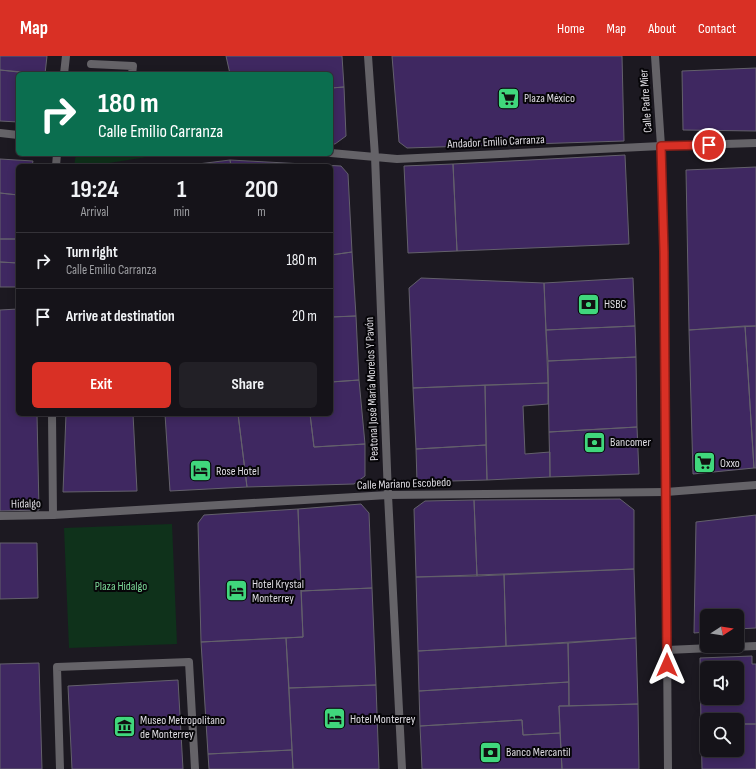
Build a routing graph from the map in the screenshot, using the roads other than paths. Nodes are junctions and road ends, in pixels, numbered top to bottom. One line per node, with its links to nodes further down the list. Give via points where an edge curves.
1 (66, 56): 5 (street)
2 (368, 56): 12 (street, Peatonal José María Morelos Y Pavón)
3 (655, 56): 10 (street, Calle Padre Mier)
4 (90, 64): 6 (street, via 133,66)
5 (64, 72)
6 (132, 72)
7 (0, 133): 8 (street)
8 (16, 135)
9 (756, 143): 10 (street, Andador Emilio Carranza)
10 (661, 146): 12 (street, Andador Emilio Carranza, via 397,159); 15 (street, Calle Padre Mier)
11 (333, 154): 12 (street, Andador Emilio Carranza)
12 (375, 156): 16 (street, Peatonal José María Morelos Y Pavón)
13 (52, 416): 17 (street)
14 (756, 485): 15 (street, Calle Mariano Escobedo)
15 (666, 492): 16 (street, Calle Mariano Escobedo); 20 (street, Calle Padre Mier)
16 (388, 495): 17 (street, Calle Mariano Escobedo); 23 (street, Peatonal José María Morelos Y Pavón)
17 (53, 515): 18 (street, Hidalgo)
18 (0, 516)
19 (756, 646): 20 (street)
20 (667, 650): 24 (street, Calle Padre Mier)
21 (60, 769): 22 (street, via 57,667 189,662)
22 (195, 769)
23 (402, 769)
24 (668, 769)

